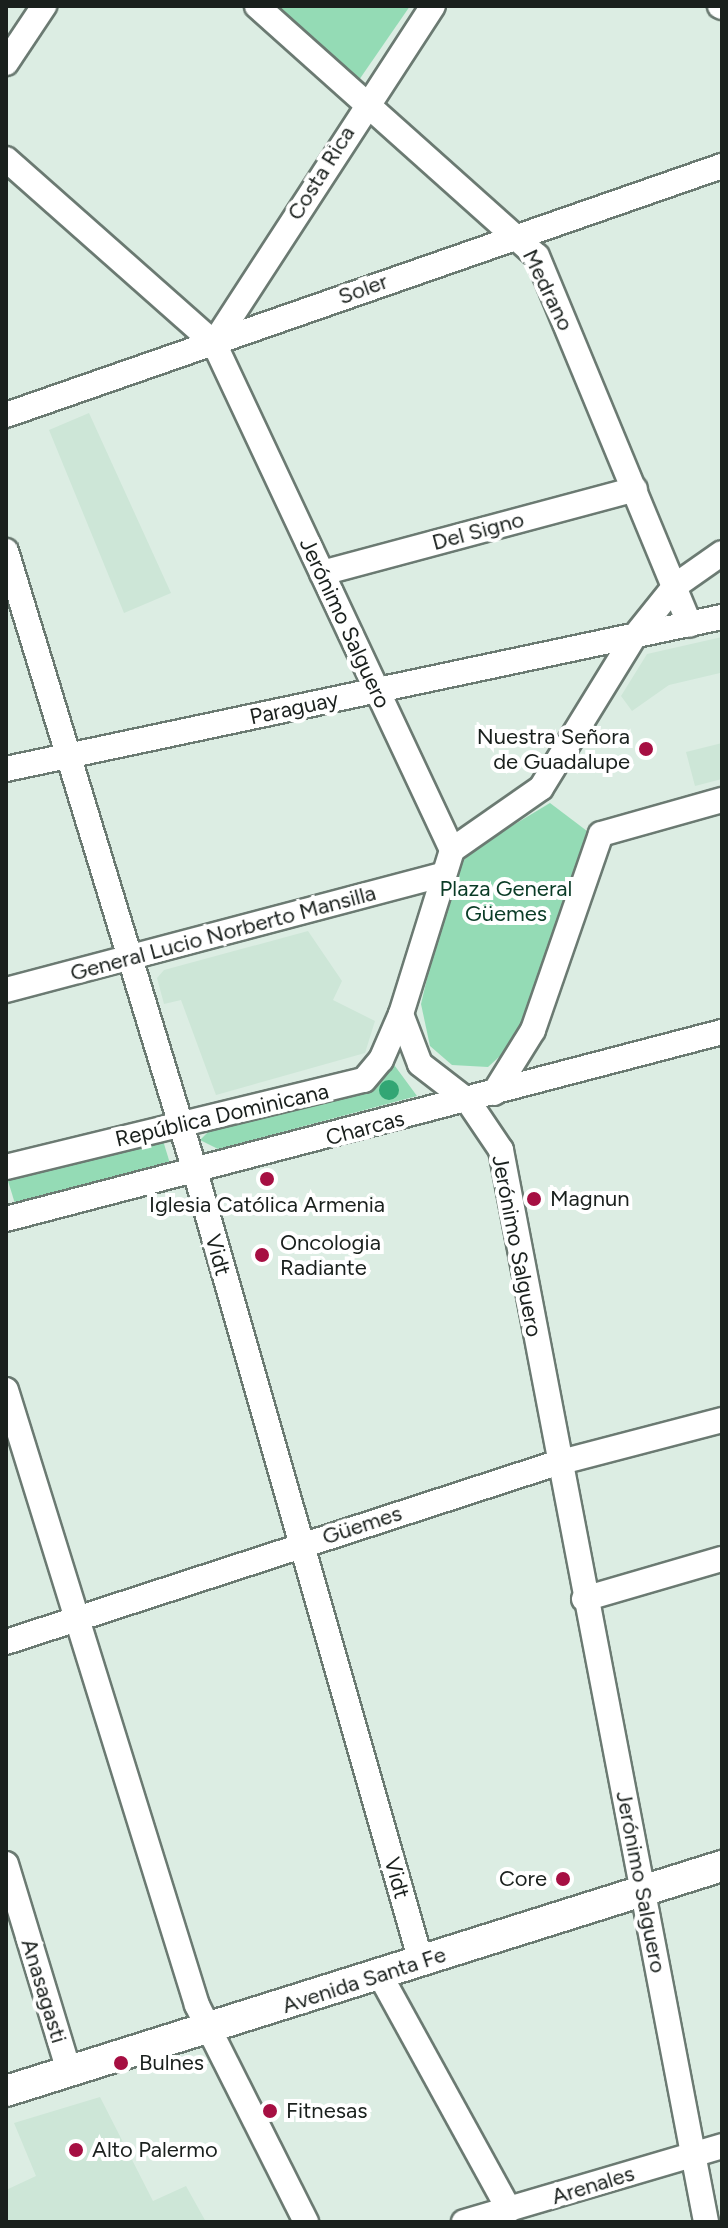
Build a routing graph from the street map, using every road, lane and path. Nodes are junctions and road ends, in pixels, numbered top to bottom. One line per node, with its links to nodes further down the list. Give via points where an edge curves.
1 (44, 6): 4 (street)
2 (257, 6): 5 (street, Medrano)
3 (433, 6): 5 (street, Costa Rica)
4 (6, 63)
5 (365, 103): 8 (street, Medrano); 9 (street, Costa Rica)
6 (6, 159): 9 (street, Jerónimo Salguero)
7 (722, 166): 8 (street, Soler)
8 (518, 233): 9 (street, Soler); 11 (street, Medrano, via 537,256)
9 (214, 343): 10 (street, Soler); 14 (street, Jerónimo Salguero)
10 (6, 415)
11 (635, 489): 14 (street, Del Signo); 15 (street, Medrano)
12 (6, 551): 20 (street, Vidt)
13 (722, 553): 15 (street)
14 (322, 573): 19 (street, Jerónimo Salguero)
15 (675, 586): 17 (street, Medrano); 18 (street)
16 (722, 617): 17 (street, Paraguay)
17 (690, 625): 18 (street, Paraguay)
18 (634, 637): 19 (street, Paraguay); 23 (street, via 541,788)
19 (376, 690): 20 (street, Paraguay); 23 (street, Jerónimo Salguero)
20 (66, 756): 21 (street, Paraguay); 25 (street, Vidt)
21 (6, 769)
22 (722, 800): 29 (street, via 601,834 533,1030)
23 (452, 850): 24 (street)
24 (439, 876): 25 (street, General Lucio Norberto Mansilla); 27 (street)
25 (129, 959): 26 (street, General Lucio Norberto Mansilla); 31 (street, Vidt)
26 (6, 990)
27 (401, 1014): 30 (street, Jerónimo Salguero, via 429,1076); 31 (street, República Dominicana, via 381,1060 364,1080)
28 (722, 1032): 29 (street, Charcas)
29 (494, 1093): 30 (street, Charcas)
30 (468, 1101): 33 (street, Charcas); 37 (street, Jerónimo Salguero, via 501,1150)
31 (180, 1123): 32 (street, República Dominicana); 33 (street, Vidt)
32 (6, 1167)
33 (195, 1171): 34 (street, Charcas); 38 (street, Vidt)
34 (6, 1219)
35 (6, 1390): 41 (street)
36 (722, 1420): 37 (street, Güemes)
37 (557, 1463): 38 (street, Güemes); 40 (street, Jerónimo Salguero)
38 (301, 1545): 41 (street, Güemes); 46 (street, Vidt)
39 (722, 1559): 40 (street)
40 (584, 1599): 45 (street, Jerónimo Salguero)
41 (79, 1619): 42 (street, Güemes); 48 (street)
42 (6, 1642)
43 (6, 1864): 49 (street, Anasagasti)
44 (722, 1866): 45 (main road, Avenida Santa Fe)
45 (643, 1892): 46 (main road, Avenida Santa Fe); 52 (street, Jerónimo Salguero)
46 (421, 1962): 47 (main road, Avenida Santa Fe)
47 (380, 1975): 48 (main road, Avenida Santa Fe); 53 (street)
48 (206, 2030): 49 (main road, Avenida Santa Fe); 54 (street)
49 (69, 2072): 50 (main road, Avenida Santa Fe)
50 (6, 2091)
51 (722, 2146): 52 (street, Arenales)
52 (695, 2154): 53 (street, Arenales); 56 (street, Jerónimo Salguero)
53 (509, 2210): 55 (street, Arenales)
54 (306, 2222)
55 (464, 2222)
56 (706, 2222)

